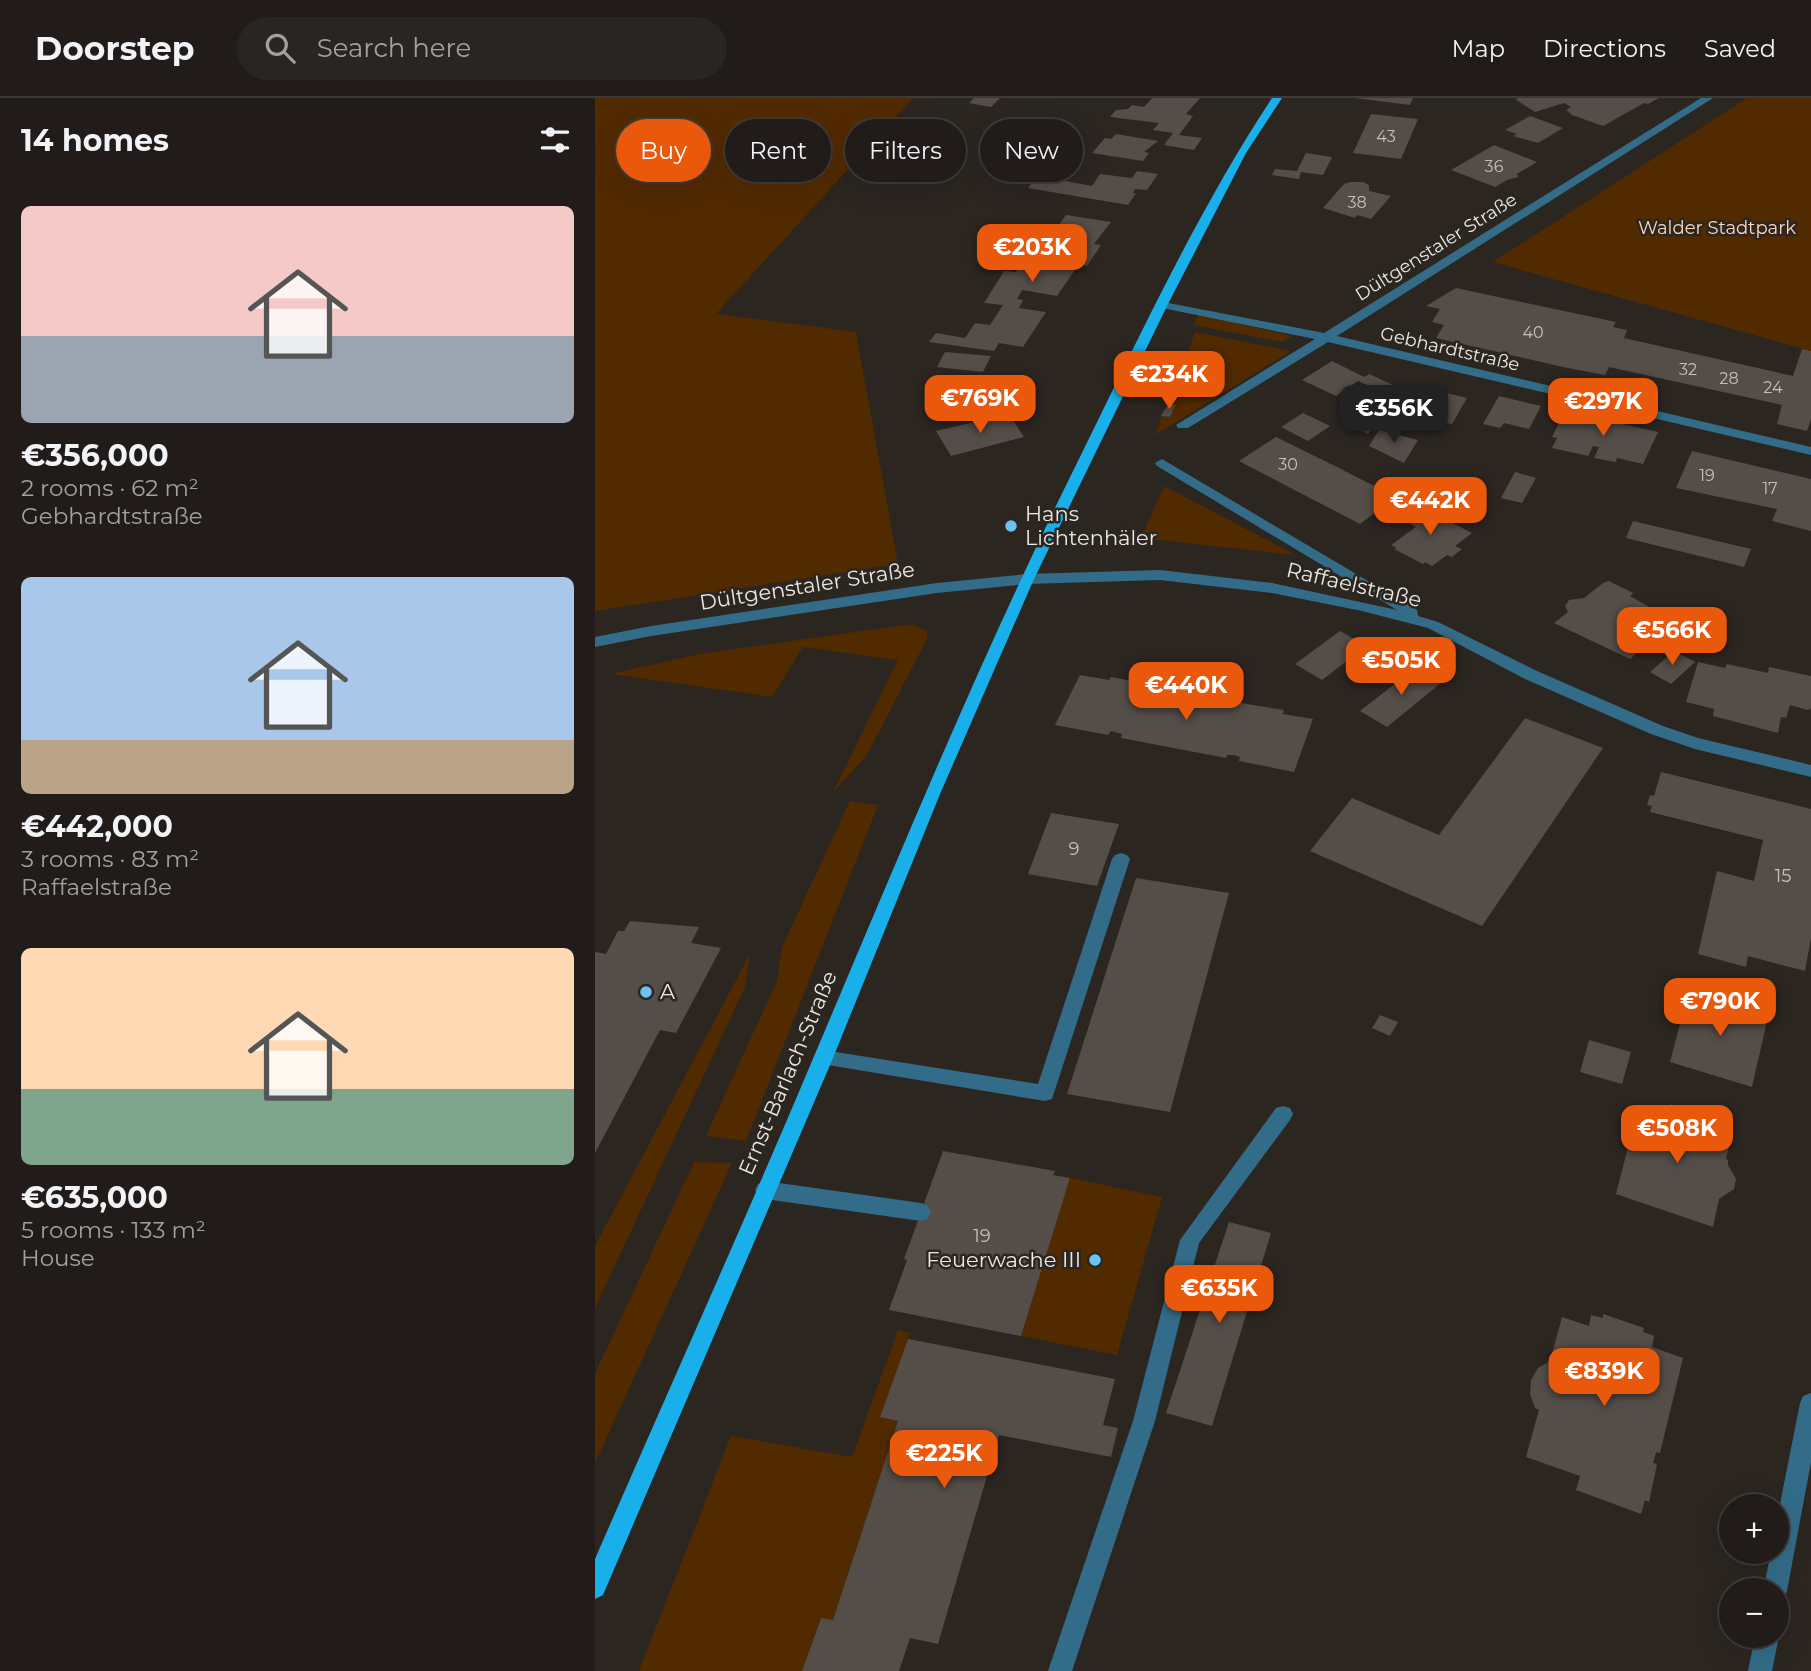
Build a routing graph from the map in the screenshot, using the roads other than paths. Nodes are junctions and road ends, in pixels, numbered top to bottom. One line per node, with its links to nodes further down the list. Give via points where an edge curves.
1 (1277, 98): 3 (main road, Ernst-Barlach-Straße, via 1241,153)
2 (1708, 98): 4 (street, Dültgenstaler Straße)
3 (1161, 304): 4 (street, Gebhardtstraße); 8 (main road, Ernst-Barlach-Straße)
4 (1328, 338): 5 (street, Dültgenstaler Straße); 6 (street, Gebhardtstraße)
5 (1183, 425)
6 (1811, 451)
7 (1162, 463): 9 (street)
8 (1027, 579): 9 (street, Raffaelstraße, via 1160,575 1272,587); 10 (street, Dültgenstaler Straße, via 894,594); 13 (main road, Ernst-Barlach-Straße)
9 (1433, 625): 11 (street, Raffaelstraße, via 1531,676 1657,730)
10 (595, 642)
11 (1811, 771)
12 (1121, 859): 13 (street, via 1045,1093)
13 (823, 1058): 15 (main road, Ernst-Barlach-Straße)
14 (1283, 1114): 21 (street, via 1190,1240 1144,1421)
15 (765, 1190): 16 (street); 19 (main road, Ernst-Barlach-Straße)
16 (922, 1212)
17 (1811, 1403): 18 (street)
18 (1777, 1578)
19 (595, 1587)
20 (1765, 1648): 22 (street)
21 (1060, 1671)
22 (1760, 1671)

